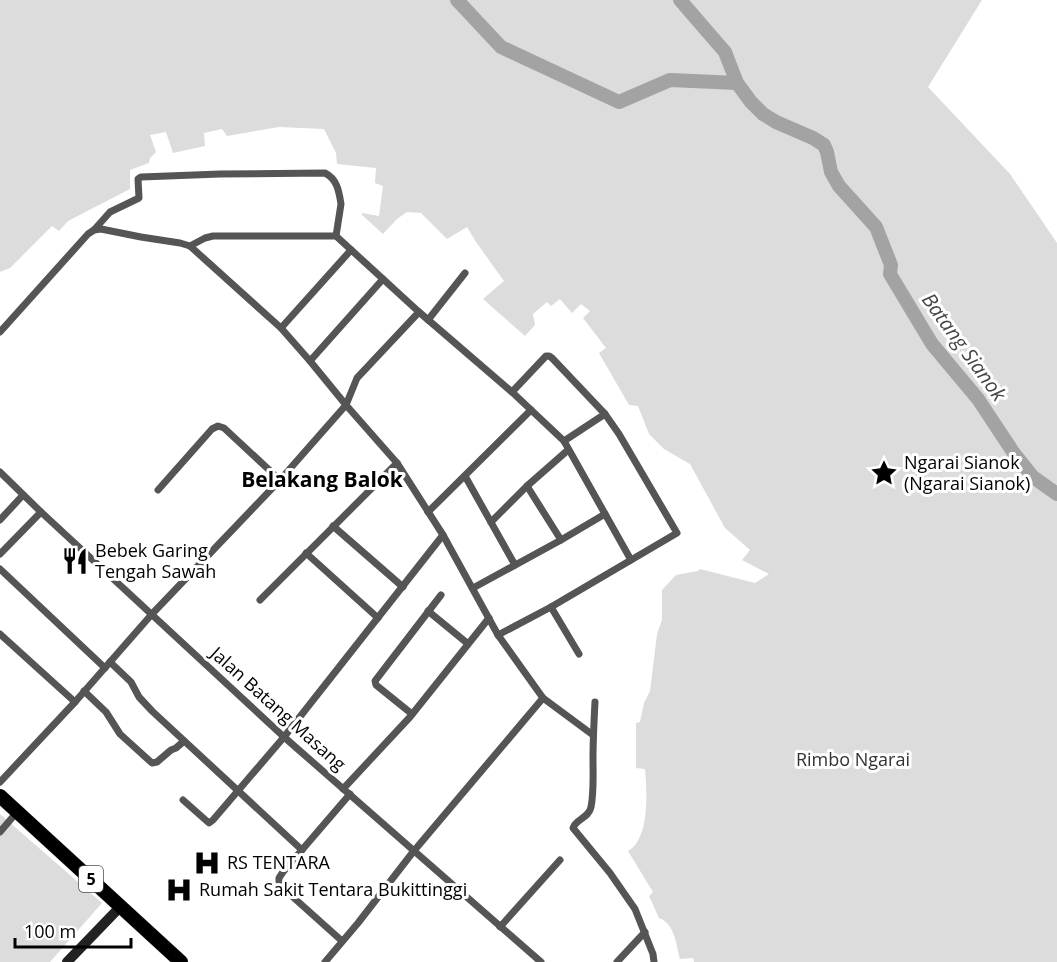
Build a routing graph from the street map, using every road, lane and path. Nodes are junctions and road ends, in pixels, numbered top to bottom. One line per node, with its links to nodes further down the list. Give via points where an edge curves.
1 (94, 230): 2 (street, via 110,212 139,198 141,177 325,173 335,181 340,198); 3 (street); 10 (street)
2 (336, 236): 3 (street, via 213,236); 4 (street)
3 (189, 246): 9 (street)
4 (351, 250): 6 (street); 9 (street)
5 (465, 273): 8 (street)
6 (383, 279): 7 (street); 11 (street)
7 (419, 312): 8 (street); 13 (street, via 357,378)
8 (428, 320): 12 (street)
9 (281, 328): 11 (street)
10 (0, 332)
11 (310, 361): 13 (street)
12 (512, 392): 14 (street); 15 (street, via 549,356)
13 (346, 405): 18 (street); 21 (street)
14 (531, 410): 16 (street); 20 (street)
15 (605, 414): 16 (street); 35 (street, via 677,533)
16 (564, 441): 17 (street)
17 (568, 450): 22 (street); 27 (street)
18 (397, 463): 26 (street); 30 (street)
19 (0, 472): 24 (street, Jalan Batang Masang)
20 (465, 476): 26 (street); 29 (street)
21 (280, 480): 23 (street, via 218,426); 44 (street)
22 (527, 486): 29 (street); 32 (street)
23 (158, 490)
24 (23, 495): 25 (street, Jalan Batang Masang); 28 (street)
25 (40, 512): 34 (street); 44 (street, Jalan Batang Masang)
26 (428, 512): 31 (street)
27 (605, 514): 32 (street); 35 (street)
28 (0, 520)
29 (491, 522): 36 (street)
30 (333, 526): 33 (street); 38 (street)
31 (443, 535): 38 (street); 39 (street)
32 (561, 540): 36 (street)
33 (306, 553): 41 (street); 45 (street)
34 (0, 554)
35 (631, 560): 42 (street)
36 (515, 565): 39 (street)
37 (0, 569): 51 (street)
38 (402, 587): 45 (street)
39 (473, 588): 46 (street)
40 (441, 595): 43 (street)
41 (260, 600)
42 (551, 607): 48 (street); 50 (street)
43 (428, 611): 49 (street); 56 (street, via 375,681)
44 (152, 614): 51 (street); 58 (street, Jalan Batang Masang)
45 (378, 618): 58 (street)
46 (489, 618): 48 (street); 49 (street)
47 (0, 634): 54 (street)
48 (498, 635): 53 (street)
49 (467, 643): 56 (street)
50 (579, 654)
51 (107, 665): 52 (street); 59 (street, via 131,682 139,697)
52 (84, 691): 54 (street); 59 (street, via 110,716 120,735 152,763)
53 (543, 698): 57 (street); 69 (street)
54 (75, 702): 60 (street)
55 (595, 702): 57 (street)
56 (411, 714): 61 (street)
57 (593, 735): 73 (street, via 591,808 573,828 638,914)
58 (284, 737): 61 (street, Jalan Batang Masang); 62 (street)
59 (184, 741): 62 (street)
60 (0, 782)
61 (343, 789): 63 (street, Jalan Batang Masang)
62 (239, 791): 65 (street, via 209,823); 68 (street)
63 (350, 794): 68 (street); 69 (street, Jalan Batang Masang)
64 (0, 796): 66 (highway, 5)
65 (183, 800)
66 (17, 812): 67 (street); 71 (highway, 5)
67 (0, 831)
68 (302, 850): 74 (street, via 279,882)
69 (413, 852): 72 (street, Jalan Batang Masang); 74 (street)
70 (560, 860): 72 (street)
71 (121, 906): 75 (street); 76 (highway, 5)
72 (500, 927): 78 (street, Jalan Batang Masang)
73 (645, 932): 79 (street); 80 (street)
74 (342, 941): 77 (street)
75 (68, 962)
76 (182, 962)
77 (326, 962)
78 (541, 962)
79 (616, 962)
80 (654, 962)

